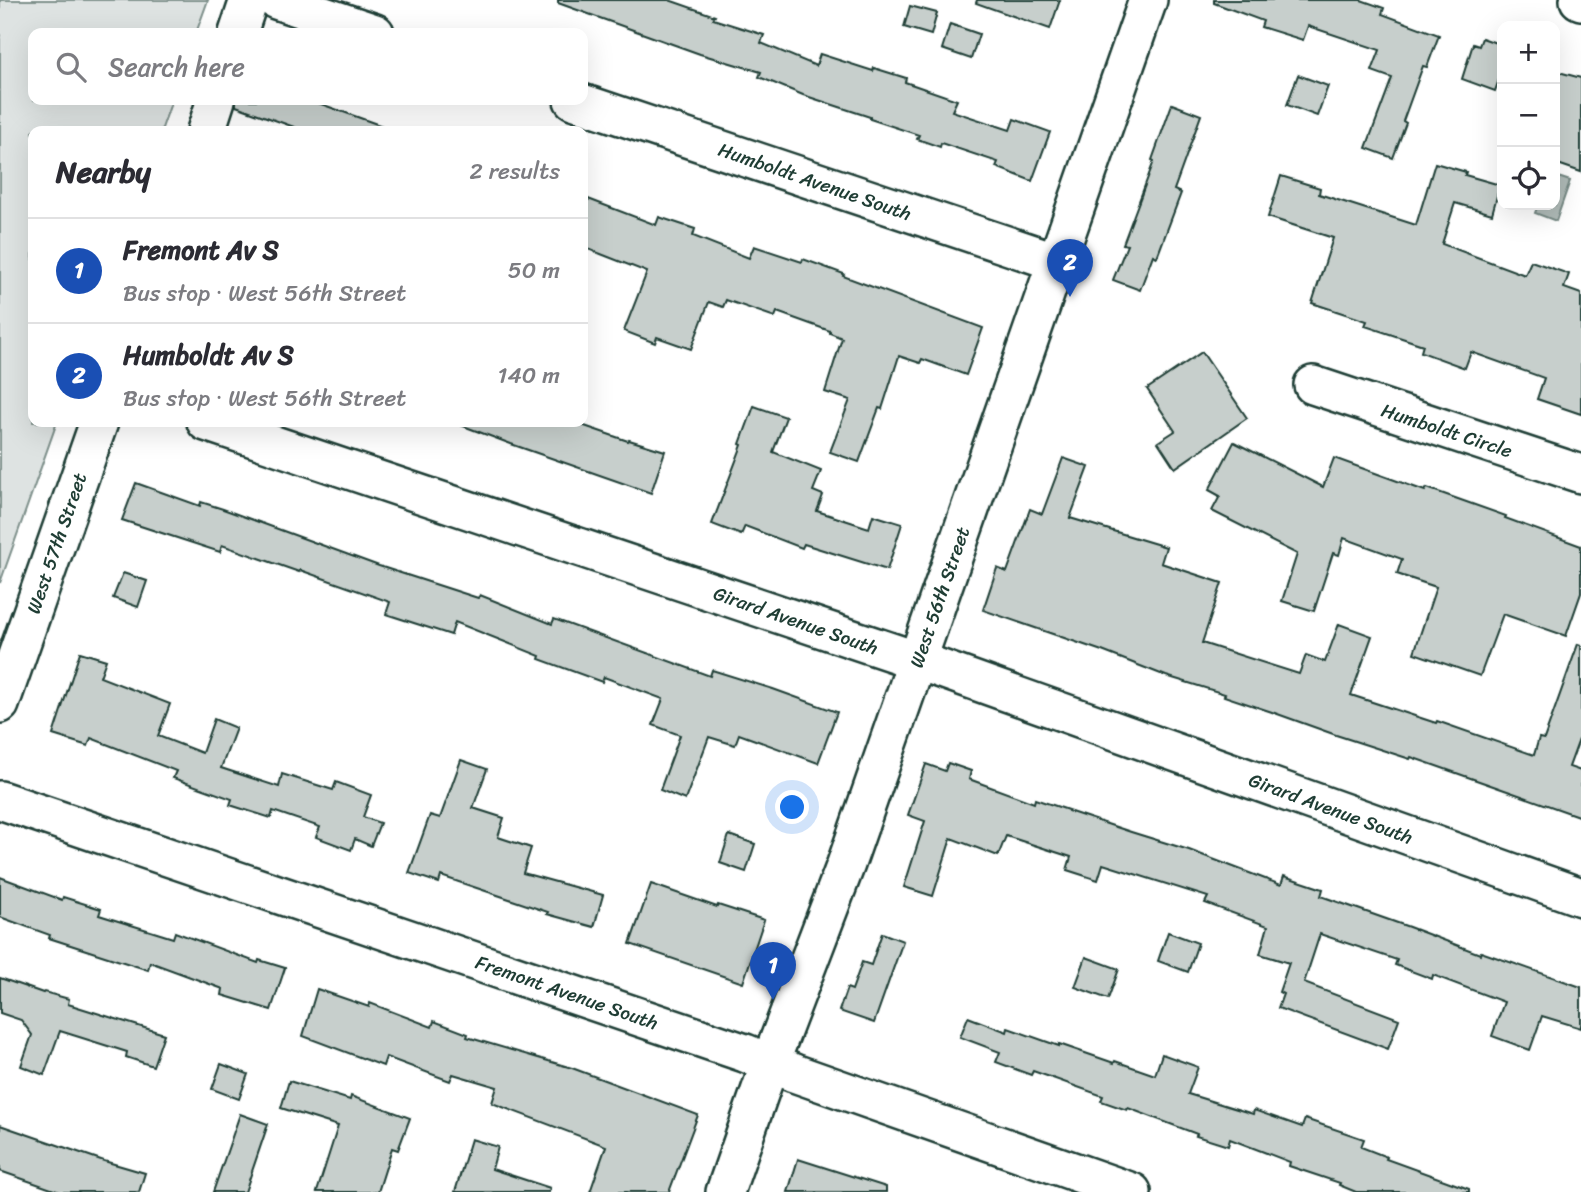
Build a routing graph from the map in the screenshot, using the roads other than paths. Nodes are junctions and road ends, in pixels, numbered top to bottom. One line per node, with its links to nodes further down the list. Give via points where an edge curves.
1 (248, 0): 4 (street)
2 (276, 0): 5 (street)
3 (1148, 0): 9 (street, West 56th Street)
4 (240, 28)
5 (360, 28)
6 (214, 105): 8 (street)
7 (588, 105): 9 (street, Humboldt Avenue South)
8 (208, 126)
9 (1057, 262): 14 (street, West 56th Street)
10 (1313, 385): 13 (street, Humboldt Circle)
11 (97, 427): 15 (street, West 57th Street)
12 (221, 427): 14 (street, Girard Avenue South)
13 (1581, 474)
14 (917, 661): 17 (street, Girard Avenue South); 18 (street, West 56th Street)
15 (0, 704)
16 (0, 800): 18 (street, Fremont Avenue South)
17 (1581, 897)
18 (770, 1063): 19 (street, West 56th Street); 20 (street, Fremont Avenue South)
19 (725, 1192)
20 (1132, 1192)

